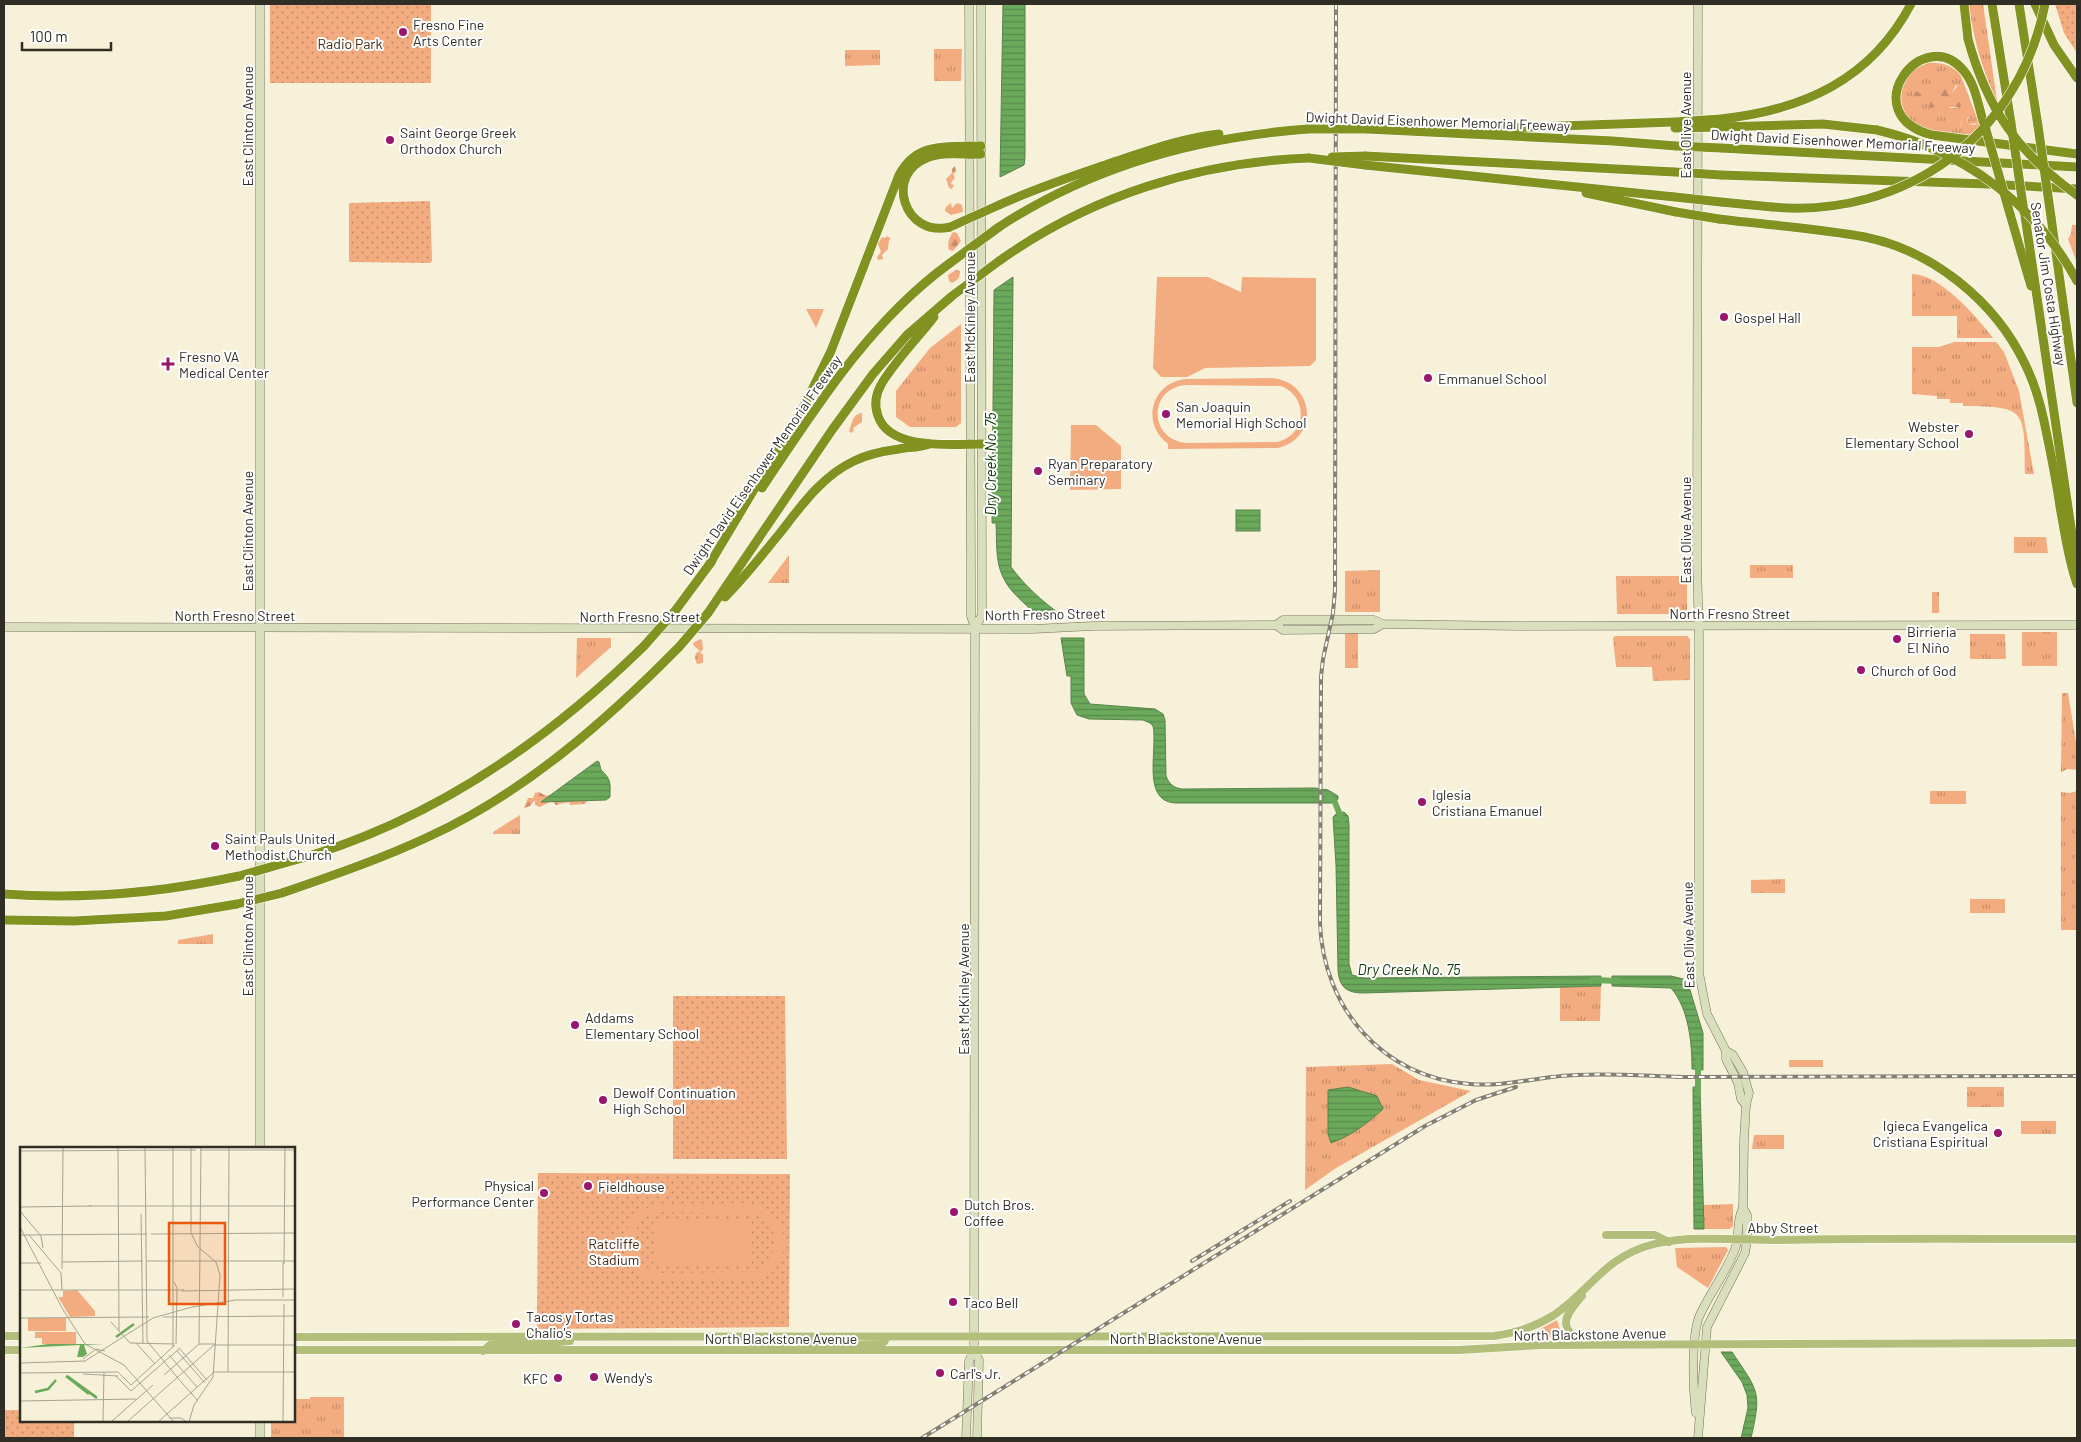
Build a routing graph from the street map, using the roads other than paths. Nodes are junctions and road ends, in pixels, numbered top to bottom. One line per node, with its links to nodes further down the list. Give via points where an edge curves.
1 (260, 4): 40 (main road, East Clinton Avenue)
2 (969, 4): 11 (main road, East McKinley Avenue)
3 (981, 4): 12 (main road, East McKinley Avenue)
4 (1698, 4): 38 (main road, East Olive Avenue)
5 (1911, 4): 14 (highway, via 1878,50 1838,83 1791,106)
6 (1964, 4): 24 (highway, bridge, via 1968,38 1982,81 2002,121 2035,162)
7 (1992, 4): 27 (highway, Senator Jim Costa Highway, bridge)
8 (2019, 4): 28 (highway, Senator Jim Costa Highway, bridge)
9 (2035, 4): 13 (highway, via 2054,45)
10 (2045, 4): 22 (highway, bridge, via 2033,48 2008,96 1988,123 1951,158 1916,181 1874,198 1806,209)
11 (969, 29): 12 (main road, via 974,50 974,73); 17 (main road, East McKinley Avenue)
12 (981, 78): 18 (main road, East McKinley Avenue)
13 (2077, 78)
14 (1721, 123): 15 (highway, bridge); 25 (highway, bridge, via 1823,124 1877,130 1942,152 1992,182 2017,203 2062,256)
15 (1401, 131): 16 (highway, Dwight David Eisenhower Memorial Freeway, bridge, via 1308,128); 21 (highway, Dwight David Eisenhower Memorial Freeway, bridge)
16 (1267, 132): 17 (highway, bridge, via 1192,138 1151,150 1064,178 950,227 932,228 916,219 905,204 904,184 912,168 927,158); 32 (highway, Dwight David Eisenhower Memorial Freeway, bridge, via 1178,148 1064,190 999,227 950,263 881,326 834,382)
17 (969, 150): 18 (highway); 30 (main road, East McKinley Avenue); 32 (highway, via 928,149 906,162 831,351 805,404)
18 (981, 150): 31 (main road, East McKinley Avenue)
19 (2077, 154): 27 (highway, bridge, via 1932,134 1917,130 1903,117 1897,104 1897,89 1902,76 1910,66 1926,58 1937,57 1952,61 1969,78 1983,121 2010,214)
20 (1365, 161): 22 (highway); 23 (highway, bridge); 26 (highway, bridge, via 1279,159 1229,165 1154,183 1066,218 999,260)
21 (2077, 167)
22 (1532, 183): 34 (highway, bridge, via 1719,219 1858,236 1922,258 1960,282 1981,302 2018,349 2032,381 2049,446 2070,565)
23 (2077, 189)
24 (2077, 195)
25 (2077, 281)
26 (952, 296): 29 (highway, via 886,376 876,398 877,413 886,429 904,439); 35 (highway, via 907,335 873,374)
27 (2041, 323): 33 (highway, Senator Jim Costa Highway)
28 (2077, 403)
29 (929, 444): 30 (highway); 35 (highway, via 869,455 835,473 810,495 737,584)
30 (970, 444): 31 (highway); 41 (main road, East McKinley Avenue, via 971,616)
31 (982, 444): 41 (main road, East McKinley Avenue, via 982,615)
32 (709, 565): 43 (highway, Dwight David Eisenhower Memorial Freeway, bridge, via 676,611 644,646 541,735 463,788 384,829 305,858 184,888 89,897)
33 (2077, 568)
34 (2077, 584)
35 (708, 613): 44 (highway, bridge, via 679,648 627,700 542,768 484,807 392,853 282,893 237,904 166,916 74,921)
36 (1383, 624): 38 (main road, North Fresno Street); 42 (main road, North Fresno Street, via 1374,629); 42 (main road, North Fresno Street, via 1374,620 1338,619 1330,627)
37 (2077, 625): 38 (main road, North Fresno Street)
38 (1699, 626): 46 (main road, East Olive Avenue, via 1698,973 1707,1014 1726,1051 1733,1054 1745,1077 1749,1097 1746,1105)
39 (4, 627): 40 (main road, North Fresno Street)
40 (260, 628): 41 (main road, North Fresno Street); 45 (main road, East Clinton Avenue)
41 (975, 628): 42 (main road, North Fresno Street); 62 (main road, East McKinley Avenue)
42 (1279, 628)
43 (4, 894)
44 (4, 920)
45 (260, 1147)
46 (1743, 1208): 49 (main road, East Olive Avenue, via 1739,1215); 50 (main road, East Olive Avenue, via 1747,1215)
47 (1606, 1235): 51 (main road, via 1655,1235)
48 (2077, 1239): 50 (main road, Abby Street)
49 (1737, 1240): 50 (main road, Abby Street); 51 (main road, Abby Street); 66 (main road, East Olive Avenue, via 1700,1317)
50 (1747, 1240): 64 (main road, East Olive Avenue, via 1742,1258 1710,1318)
51 (1669, 1242): 52 (main road, Abby Street, via 1638,1250)
52 (1606, 1267): 53 (main road, Abby Street, via 1554,1315); 65 (main road, via 1577,1302 1566,1322 1569,1333)
53 (1517, 1332): 62 (main road, North Blackstone Avenue, via 1470,1337)
54 (4, 1336): 55 (main road)
55 (20, 1336)
56 (295, 1337): 57 (main road, North Blackstone Avenue)
57 (528, 1337): 58 (main road, North Blackstone Avenue); 75 (main road, via 525,1342 490,1345)
58 (592, 1337): 59 (main road, North Blackstone Avenue); 70 (main road, via 535,1344)
59 (797, 1337): 60 (main road, North Blackstone Avenue); 71 (main road, via 788,1344 765,1344)
60 (866, 1337): 61 (main road, North Blackstone Avenue); 72 (main road, via 802,1344)
61 (887, 1337): 62 (main road, North Blackstone Avenue); 73 (main road, via 880,1344)
62 (975, 1337): 74 (main road, East McKinley Avenue)
63 (2077, 1343): 64 (main road, North Blackstone Avenue)
64 (1706, 1344): 66 (main road, North Blackstone Avenue); 77 (main road, East Olive Avenue)
65 (1587, 1345): 66 (main road, North Blackstone Avenue); 74 (main road, North Blackstone Avenue, via 1459,1350)
66 (1695, 1345): 77 (main road, East Olive Avenue, via 1694,1387)
67 (4, 1350): 68 (main road)
68 (20, 1350)
69 (295, 1350): 75 (main road, North Blackstone Avenue)
70 (528, 1350): 71 (main road, North Blackstone Avenue); 75 (main road, North Blackstone Avenue)
71 (750, 1350): 72 (main road, North Blackstone Avenue)
72 (797, 1350): 73 (main road, North Blackstone Avenue)
73 (815, 1350): 74 (main road, North Blackstone Avenue)
74 (974, 1350): 79 (main road, East McKinley Avenue, via 969,1361); 80 (main road, East McKinley Avenue, via 979,1360)
75 (483, 1351)
76 (260, 1422): 78 (main road)
77 (1698, 1424): 81 (main road, East Olive Avenue)
78 (260, 1438)
79 (968, 1438)
80 (977, 1438)
81 (1698, 1438)

